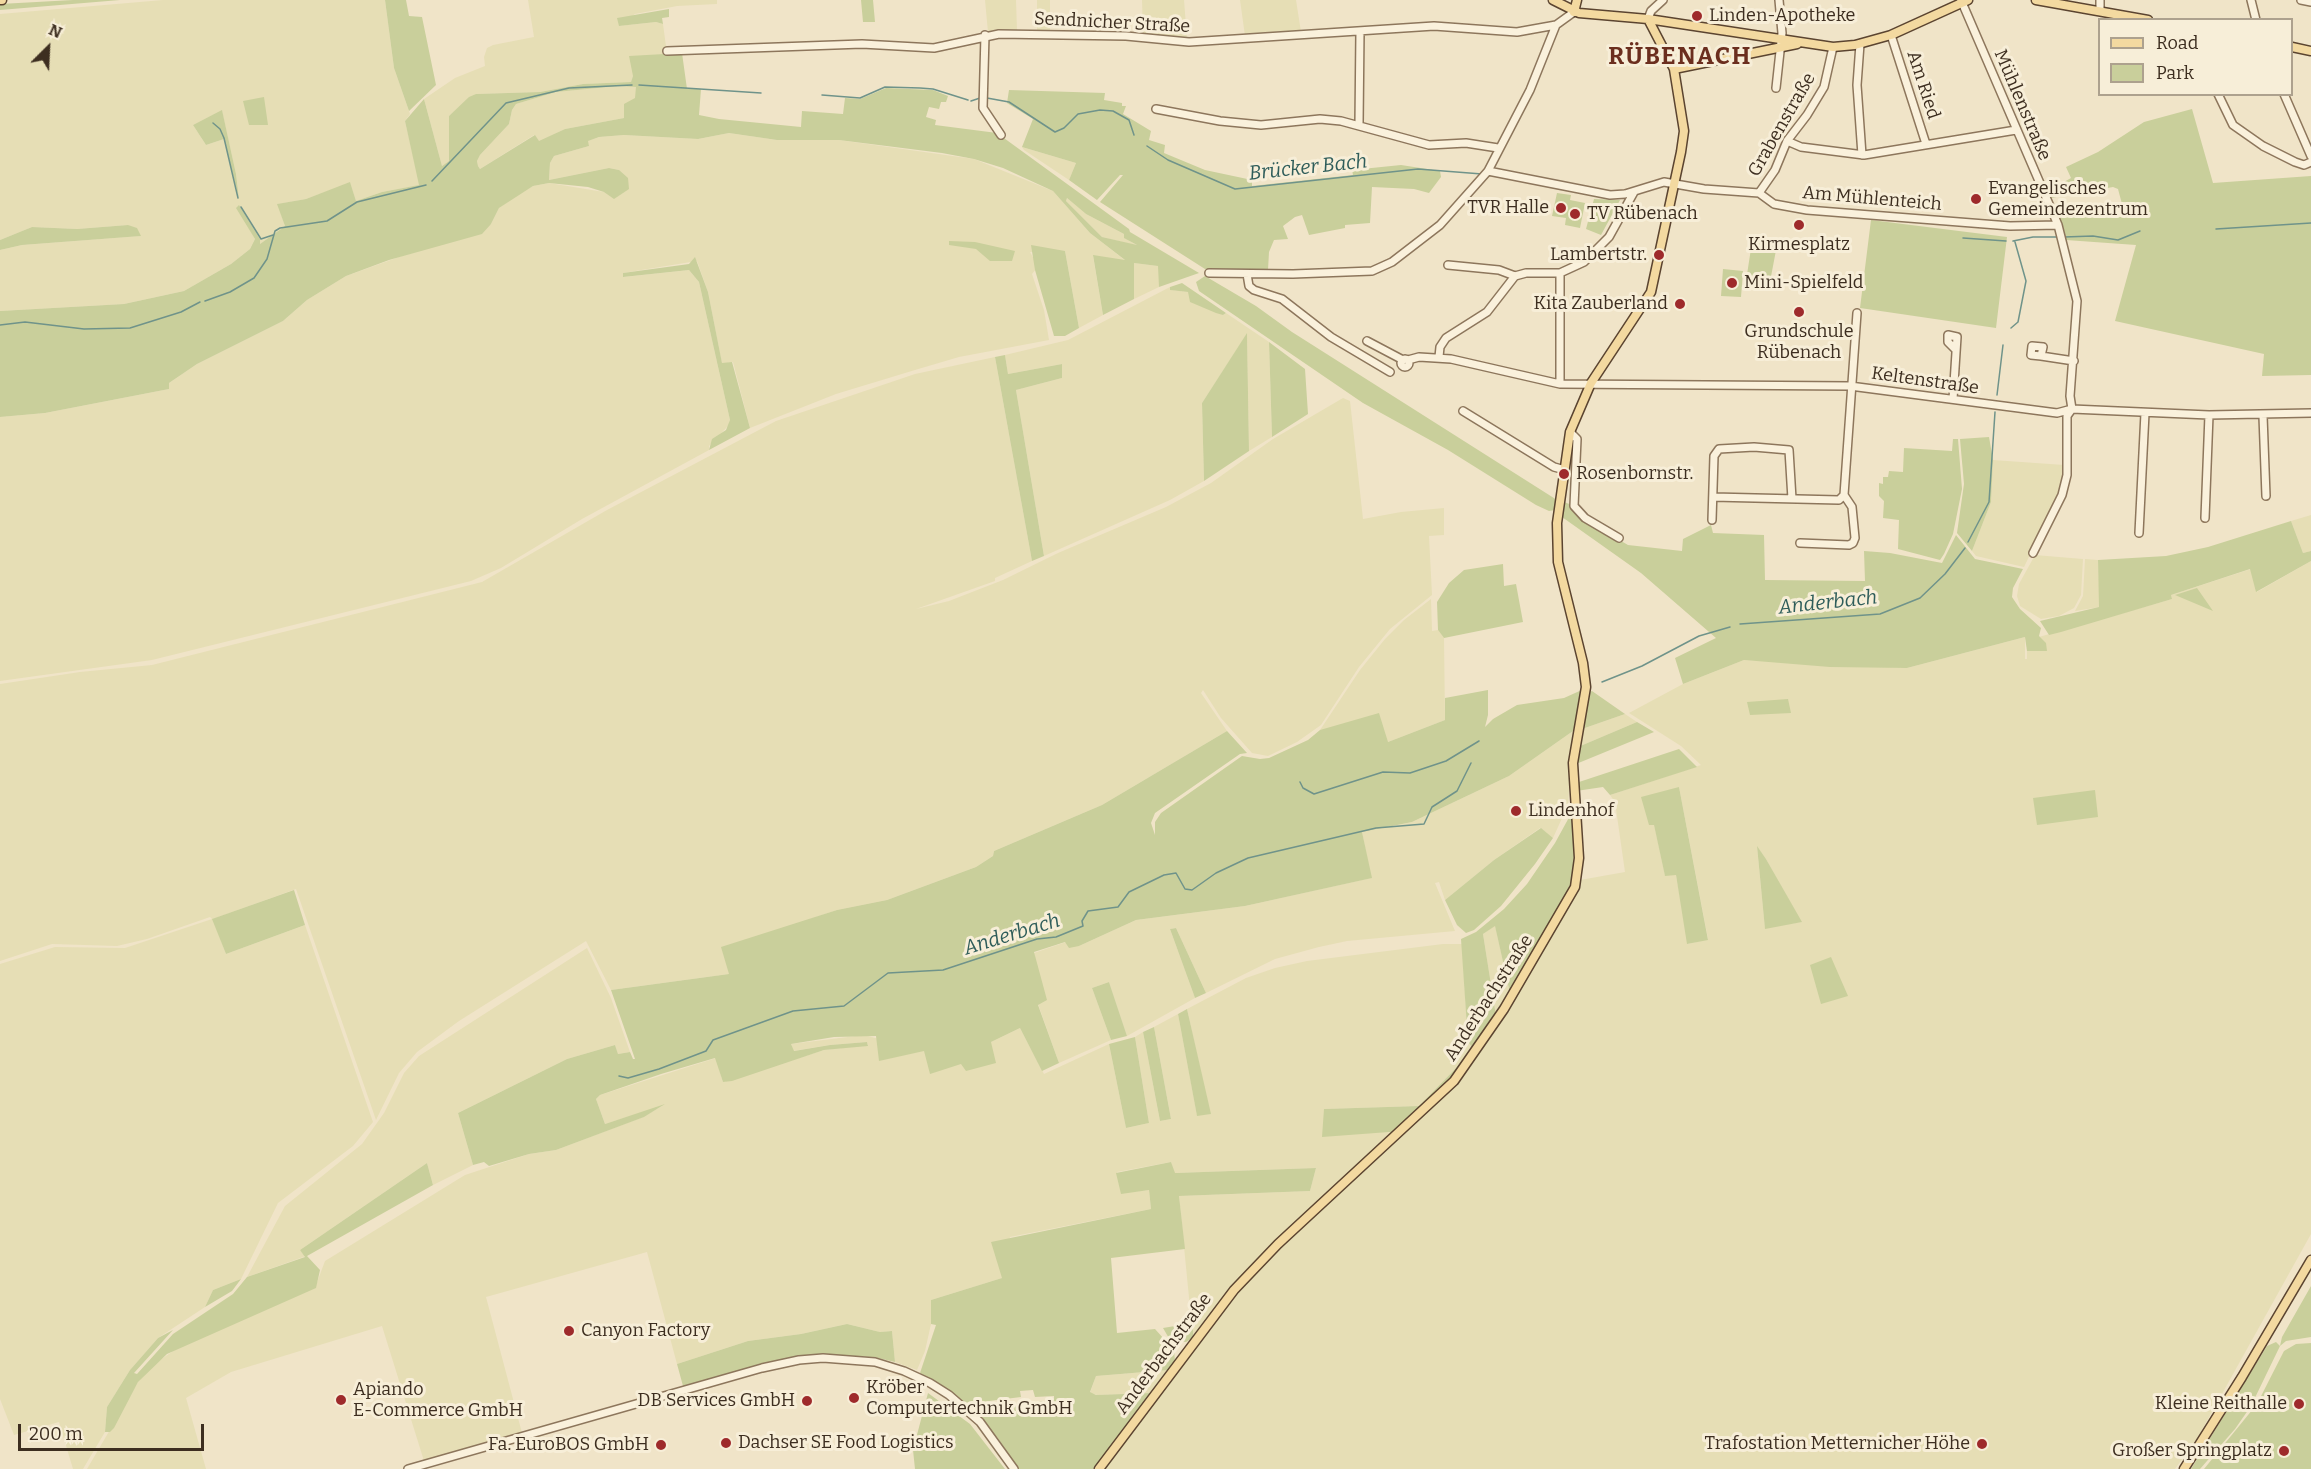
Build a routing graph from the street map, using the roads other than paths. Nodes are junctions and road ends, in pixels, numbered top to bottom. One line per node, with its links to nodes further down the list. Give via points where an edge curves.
1 (1553, 0): 12 (main road)
2 (1577, 0): 12 (main road)
3 (1663, 0): 15 (street)
4 (1779, 0): 20 (street)
5 (2036, 0): 11 (main road)
6 (2100, 0): 11 (street)
7 (2251, 0): 14 (street)
8 (2301, 0): 10 (street)
9 (1964, 1): 19 (main road); 32 (street, Mühlenstraße)
10 (2311, 2)
11 (2100, 10): 13 (main road)
12 (1574, 12): 15 (main road); 16 (street)
13 (2138, 18)
14 (2256, 18)
15 (1648, 19): 20 (main road); 26 (main road, Anderbachstraße)
16 (1556, 25): 17 (street, Sendnicher Straße, via 1517,32 1434,26); 36 (street, via 1530,90)
17 (1360, 31): 18 (street, Sendnicher Straße, via 1189,42 1072,34); 31 (street)
18 (985, 35): 24 (street, Sendnicher Straße, via 934,48 862,44); 33 (street, via 983,108)
19 (1891, 35): 21 (main road); 35 (street, Am Ried)
20 (1780, 43): 22 (main road); 26 (main road); 27 (street)
21 (1860, 44): 22 (main road); 37 (street, via 1857,85)
22 (1833, 47): 34 (street, Grabenstraße, via 1824,87)
23 (2293, 47): 25 (main road)
24 (667, 51)
25 (2311, 51)
26 (1674, 69): 41 (main road, Anderbachstraße, via 1684,137)
27 (1776, 88)
28 (2219, 96): 39 (street, via 2233,125 2295,162)
29 (2285, 96): 38 (street)
30 (1156, 109): 31 (street, via 1261,125 1320,119)
31 (1359, 124): 36 (street, via 1429,144 1466,143)
32 (2016, 130): 35 (street); 44 (street, Mühlenstraße)
33 (1001, 135)
34 (1787, 141): 37 (street, via 1801,147); 43 (street, Grabenstraße)
35 (1926, 144): 37 (street)
36 (1498, 148): 40 (street)
37 (1862, 154)
38 (2311, 156)
39 (2311, 162)
40 (1488, 171): 42 (street, Grabenstraße, via 1599,194); 48 (street, via 1440,225 1392,262 1372,271)
41 (1672, 184): 42 (street, Grabenstraße, via 1664,182); 43 (street, Grabenstraße); 57 (main road, Anderbachstraße, via 1651,292)
42 (1634, 192): 47 (street, via 1603,244 1576,267)
43 (1759, 193): 44 (street, Am Mühlenteich, via 1774,204 1807,210)
44 (2059, 228): 55 (street, Mühlenstraße, via 2077,301)
45 (1448, 265): 49 (street, via 1499,270)
46 (1209, 273): 48 (street)
47 (1560, 273): 49 (street); 58 (street)
48 (1247, 274): 56 (street, via 1254,290 1282,298 1331,337)
49 (1515, 276): 54 (street, via 1487,312 1446,338)
50 (1857, 313): 59 (street)
51 (1367, 341): 54 (street, Keltenstraße, via 1405,360)
52 (1956, 350): 60 (street)
53 (2041, 356): 55 (street)
54 (1439, 357): 58 (street, Keltenstraße)
55 (2074, 361): 61 (street, Mühlenstraße)
56 (1390, 372)
57 (1591, 382): 58 (street, Keltenstraße); 59 (street, Keltenstraße); 67 (main road, Anderbachstraße)
58 (1560, 384)
59 (1850, 386): 60 (street, Keltenstraße); 69 (street)
60 (1953, 399): 61 (street, Keltenstraße, via 2057,413)
61 (2072, 409): 63 (street, Keltenstraße); 78 (street, Mühlenstraße, via 2067,416 2067,475 2062,495)
62 (1463, 411): 68 (street)
63 (2145, 412): 65 (street, Keltenstraße); 75 (street)
64 (2311, 413): 66 (street, Keltenstraße)
65 (2209, 415): 66 (street, Keltenstraße); 73 (street)
66 (2263, 416): 70 (street)
67 (1570, 432): 68 (main road, Anderbachstraße); 76 (street, via 1577,439 1574,506 1585,518)
68 (1565, 470): 82 (main road, Anderbachstraße, via 1557,523 1558,562 1586,687 1573,763 1579,858 1572,894 1504,1009 1454,1081 1239,1285)
69 (1844, 495): 72 (street, via 1839,500); 77 (street, via 1852,507 1853,543)
70 (2266, 496)
71 (1713, 497): 72 (street); 72 (street, via 1716,451 1754,447 1790,450); 74 (street)
72 (1792, 499)
73 (2205, 518)
74 (1712, 519)
75 (2139, 533)
76 (1619, 538)
77 (1800, 544)
78 (2033, 553)
79 (2311, 1260): 83 (main road)
80 (408, 1469): 81 (street, via 763,1367 823,1358 875,1362 930,1383 980,1422)
81 (1014, 1469)
82 (1099, 1469)
83 (2184, 1469)

